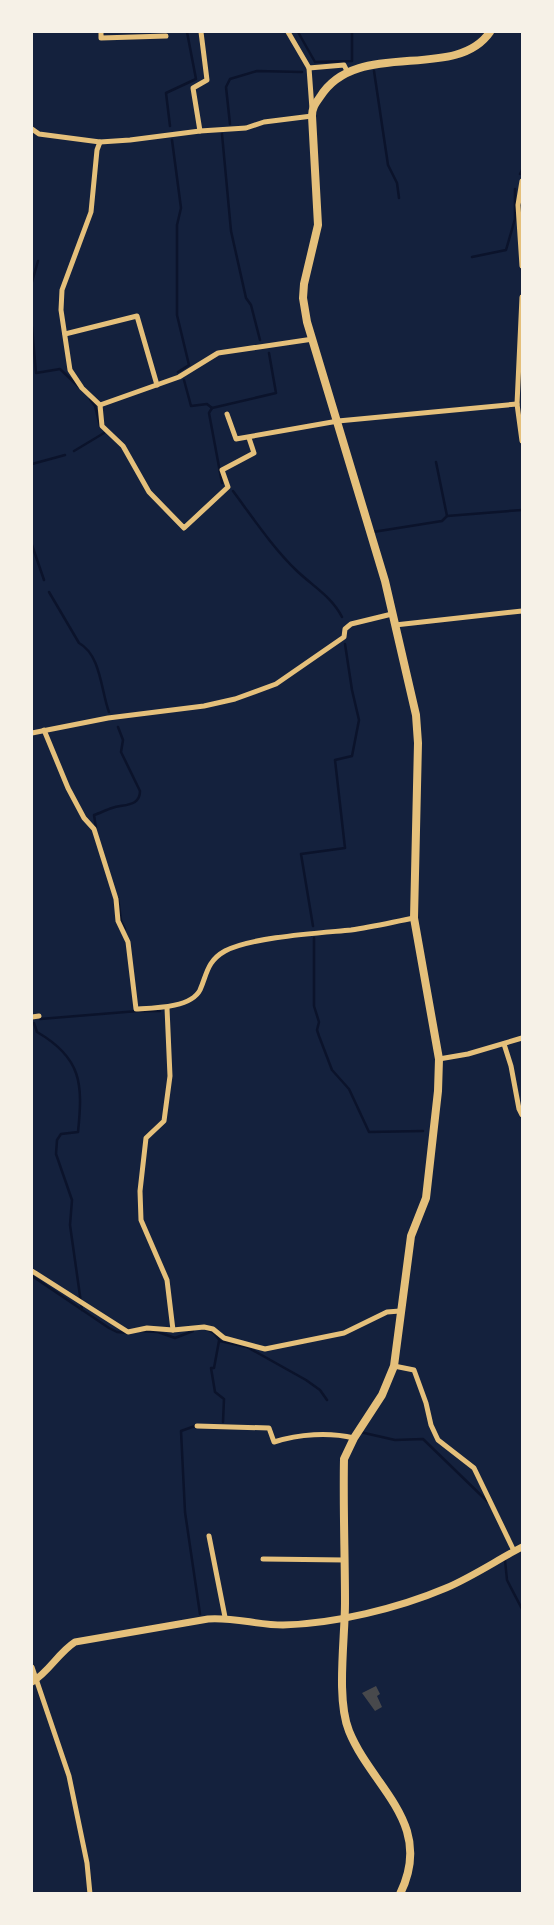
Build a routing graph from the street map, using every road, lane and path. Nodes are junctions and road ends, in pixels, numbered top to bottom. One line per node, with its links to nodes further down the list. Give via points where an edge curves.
1 (101, 32): 5 (street, via 101,38)
2 (201, 32): 10 (street, via 207,80 193,88)
3 (288, 32): 6 (street)
4 (490, 32): 7 (main road, via 477,47 457,54)
5 (166, 36)
6 (309, 68): 7 (street, via 344,65); 8 (street)
7 (347, 71): 8 (main road, via 327,85)
8 (312, 113): 10 (street, via 246,128); 16 (main road, via 318,225 303,298)
9 (32, 130): 11 (street)
10 (200, 131): 11 (street)
11 (100, 142): 15 (street, via 91,212 62,290)
12 (523, 181): 13 (street, via 518,205)
13 (523, 266)
14 (523, 297): 18 (street)
15 (65, 334): 17 (street, via 136,316); 19 (street, via 69,370)
16 (313, 340): 17 (street, via 218,353); 21 (main road)
17 (157, 385): 19 (street)
18 (517, 404): 21 (street); 23 (street)
19 (100, 405): 22 (street, via 102,426 124,446 149,492 184,528 228,487 222,470 254,453)
20 (227, 414): 22 (street, via 236,439)
21 (338, 421): 22 (street); 25 (main road)
22 (249, 438)
23 (523, 441)
24 (523, 611): 26 (street)
25 (392, 614): 26 (main road); 27 (street, via 351,624 344,637 276,684 236,699)
26 (395, 625): 29 (main road, via 418,743)
27 (44, 730): 28 (street); 30 (street, via 68,788 94,829 117,899 118,921 128,942 136,1009)
28 (32, 733)
29 (414, 918): 30 (street, via 224,951 206,968 194,997); 35 (main road)
30 (167, 1008): 39 (street, via 170,1076 163,1121 146,1138 140,1191 141,1220 167,1280)
31 (39, 1016): 32 (street)
32 (32, 1017)
33 (523, 1038): 34 (street)
34 (504, 1044): 35 (street); 36 (street)
35 (439, 1059): 38 (main road, via 426,1198 411,1236)
36 (523, 1115)
37 (32, 1271): 39 (street, via 128,1332)
38 (400, 1311): 39 (street, via 387,1312 344,1333 265,1349 224,1338 204,1327); 40 (main road)
39 (173, 1330)
40 (394, 1366): 42 (main road, via 382,1395); 45 (street, via 414,1370 438,1440 474,1468)
41 (197, 1426): 42 (street, via 269,1428 274,1442 335,1433)
42 (354, 1438): 47 (main road, via 344,1460)
43 (209, 1536): 49 (street)
44 (523, 1547): 45 (street)
45 (514, 1551): 48 (street, via 417,1600)
46 (263, 1559): 47 (street)
47 (345, 1560): 48 (main road)
48 (345, 1616): 49 (street, via 282,1625); 53 (main road, via 342,1707 348,1730 409,1834 408,1871)
49 (225, 1617): 51 (street, via 75,1643)
50 (32, 1667): 51 (street)
51 (34, 1681): 52 (street, via 69,1776)
52 (90, 1894)
53 (400, 1894)

